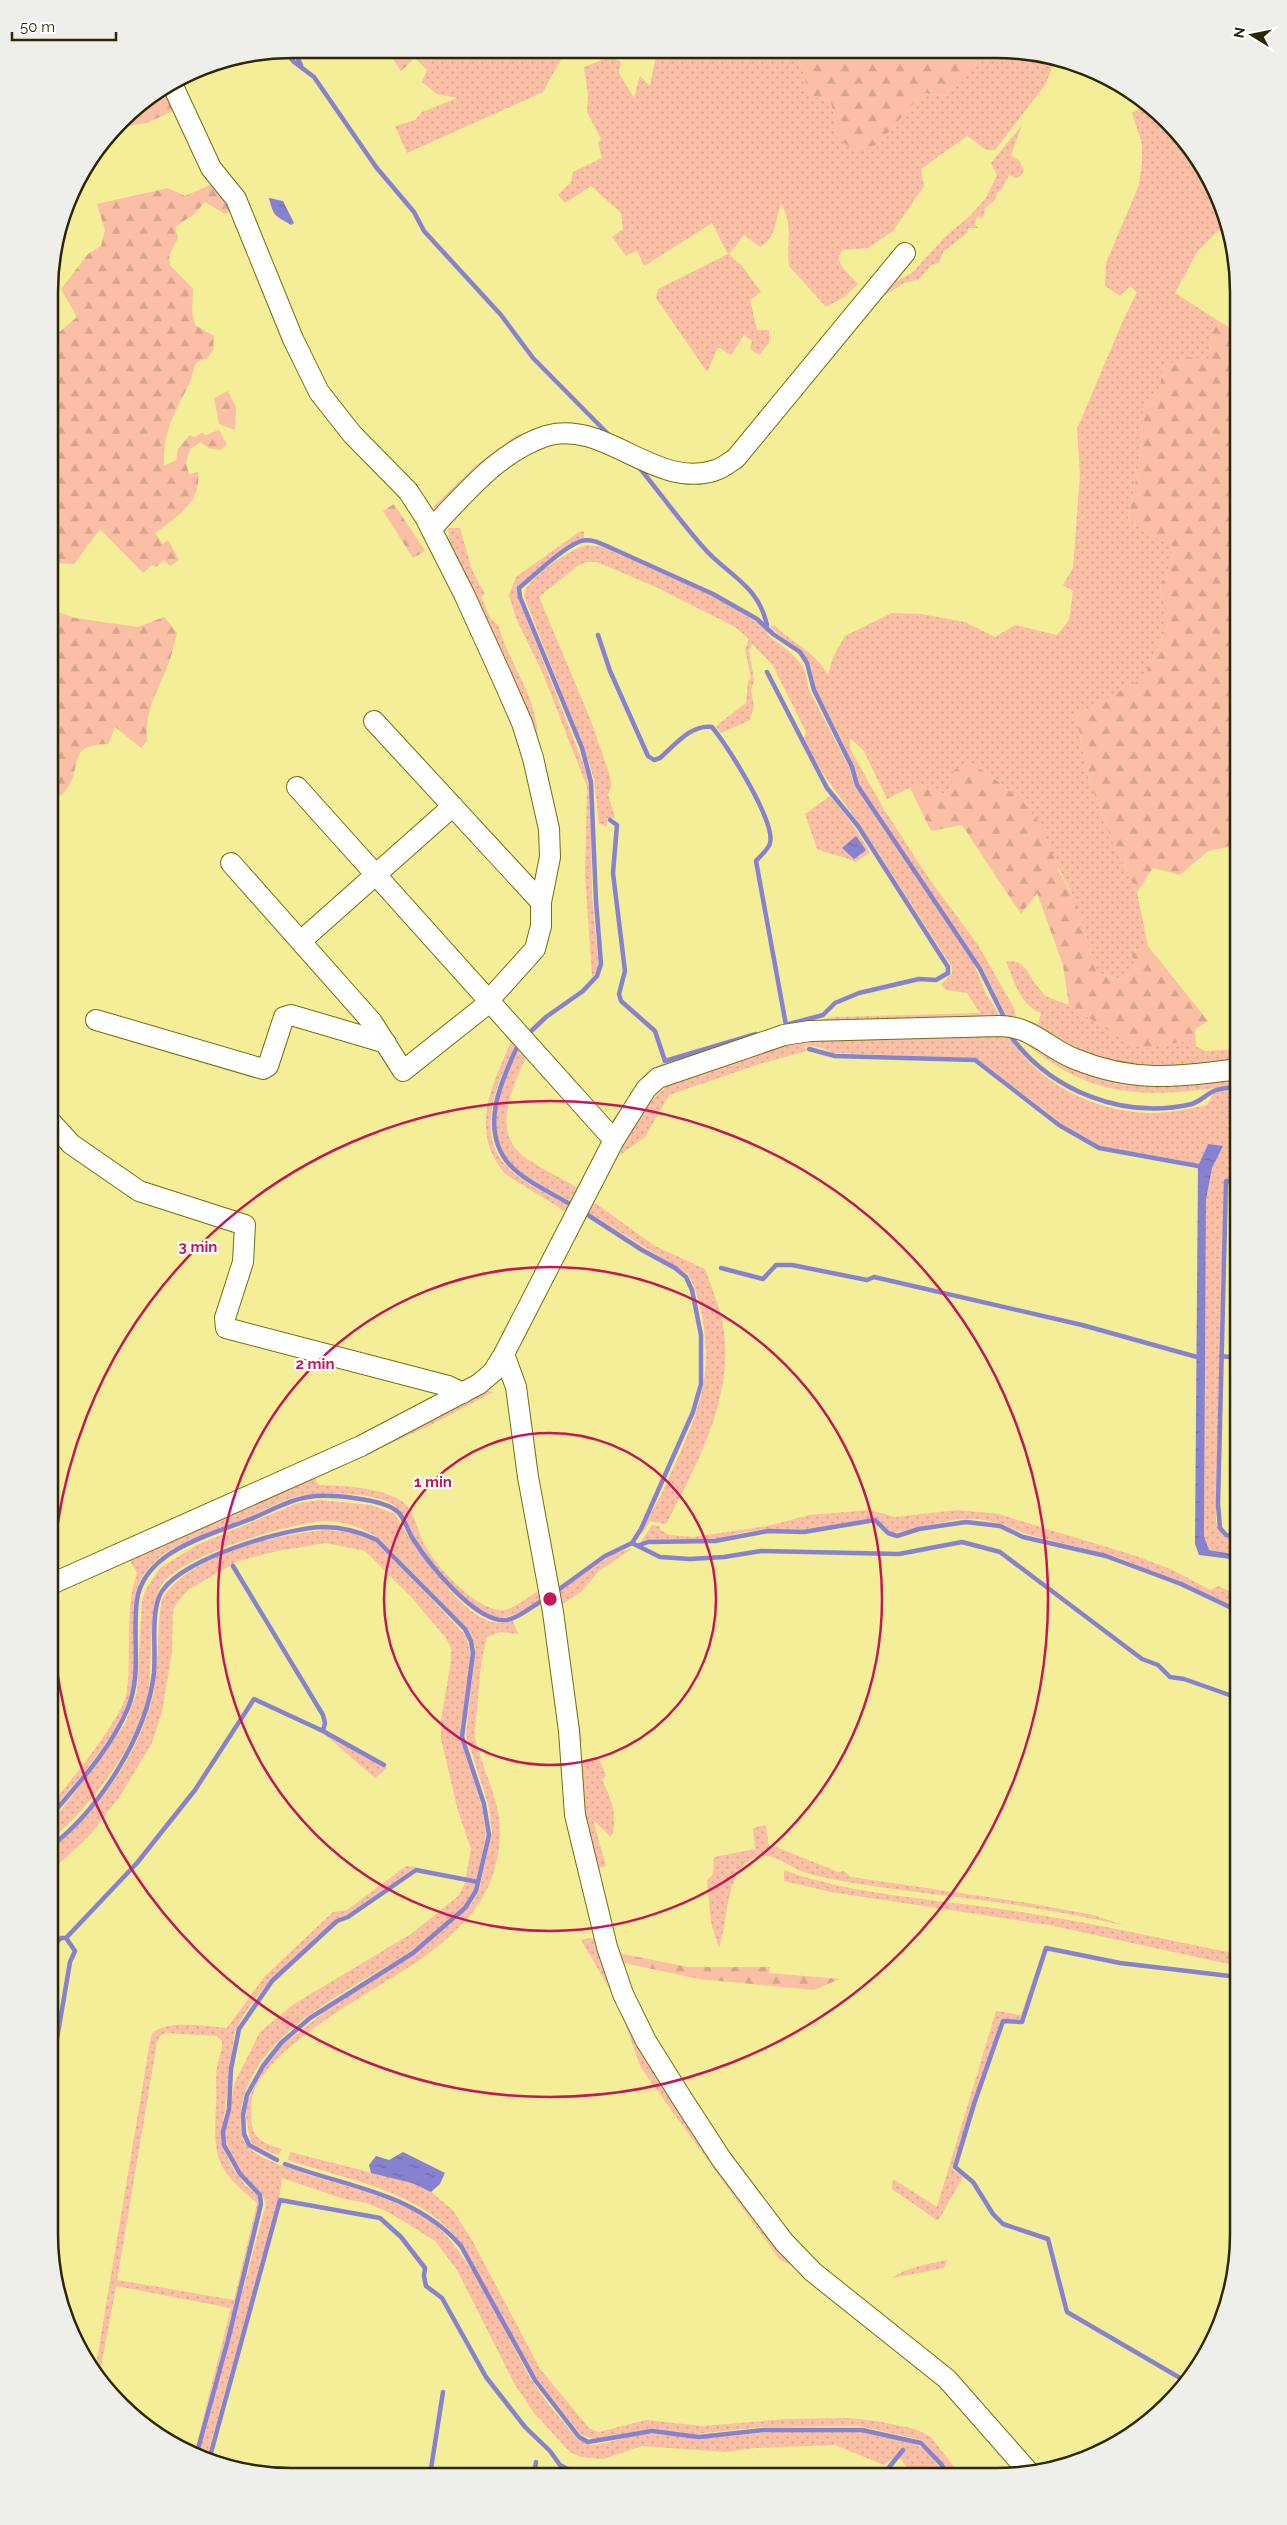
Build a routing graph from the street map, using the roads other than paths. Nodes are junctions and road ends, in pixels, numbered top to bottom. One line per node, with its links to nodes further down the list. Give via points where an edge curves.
1 (175, 89): 3 (street, via 212,168 236,199 293,340 315,385 352,434 408,491)
2 (905, 253): 3 (street, via 736,458 718,470 682,474 585,435 545,436 491,467)
3 (431, 529): 9 (street, via 515,706 533,758 549,829 550,856)
4 (374, 720): 6 (street)
5 (297, 787): 8 (street)
6 (453, 806): 8 (street); 9 (street)
7 (231, 862): 10 (street)
8 (375, 875): 10 (street); 11 (street)
9 (541, 902): 11 (street, via 541,926 535,949)
10 (301, 941): 13 (street, via 372,1022)
11 (488, 1001): 13 (street, via 403,1071); 16 (street)
12 (96, 1020): 13 (street, via 263,1069 268,1066 284,1018 290,1015)
13 (386, 1043)
14 (1230, 1070): 16 (street, via 1158,1077 1127,1075 1073,1058 1015,1026 810,1031 784,1036 658,1078 646,1089)
15 (58, 1130): 18 (street, via 71,1144 139,1191 245,1225 243,1262 225,1318 226,1328 448,1386)
16 (614, 1140): 17 (street)
17 (504, 1354): 18 (street, via 493,1372); 20 (street, via 516,1387 553,1612 569,1731 574,1815 600,1920 623,1994 646,2041 683,2100 722,2160 784,2242 813,2272 947,2379)
18 (463, 1394): 19 (street, via 360,1446)
19 (58, 1581)
20 (1023, 2465)

